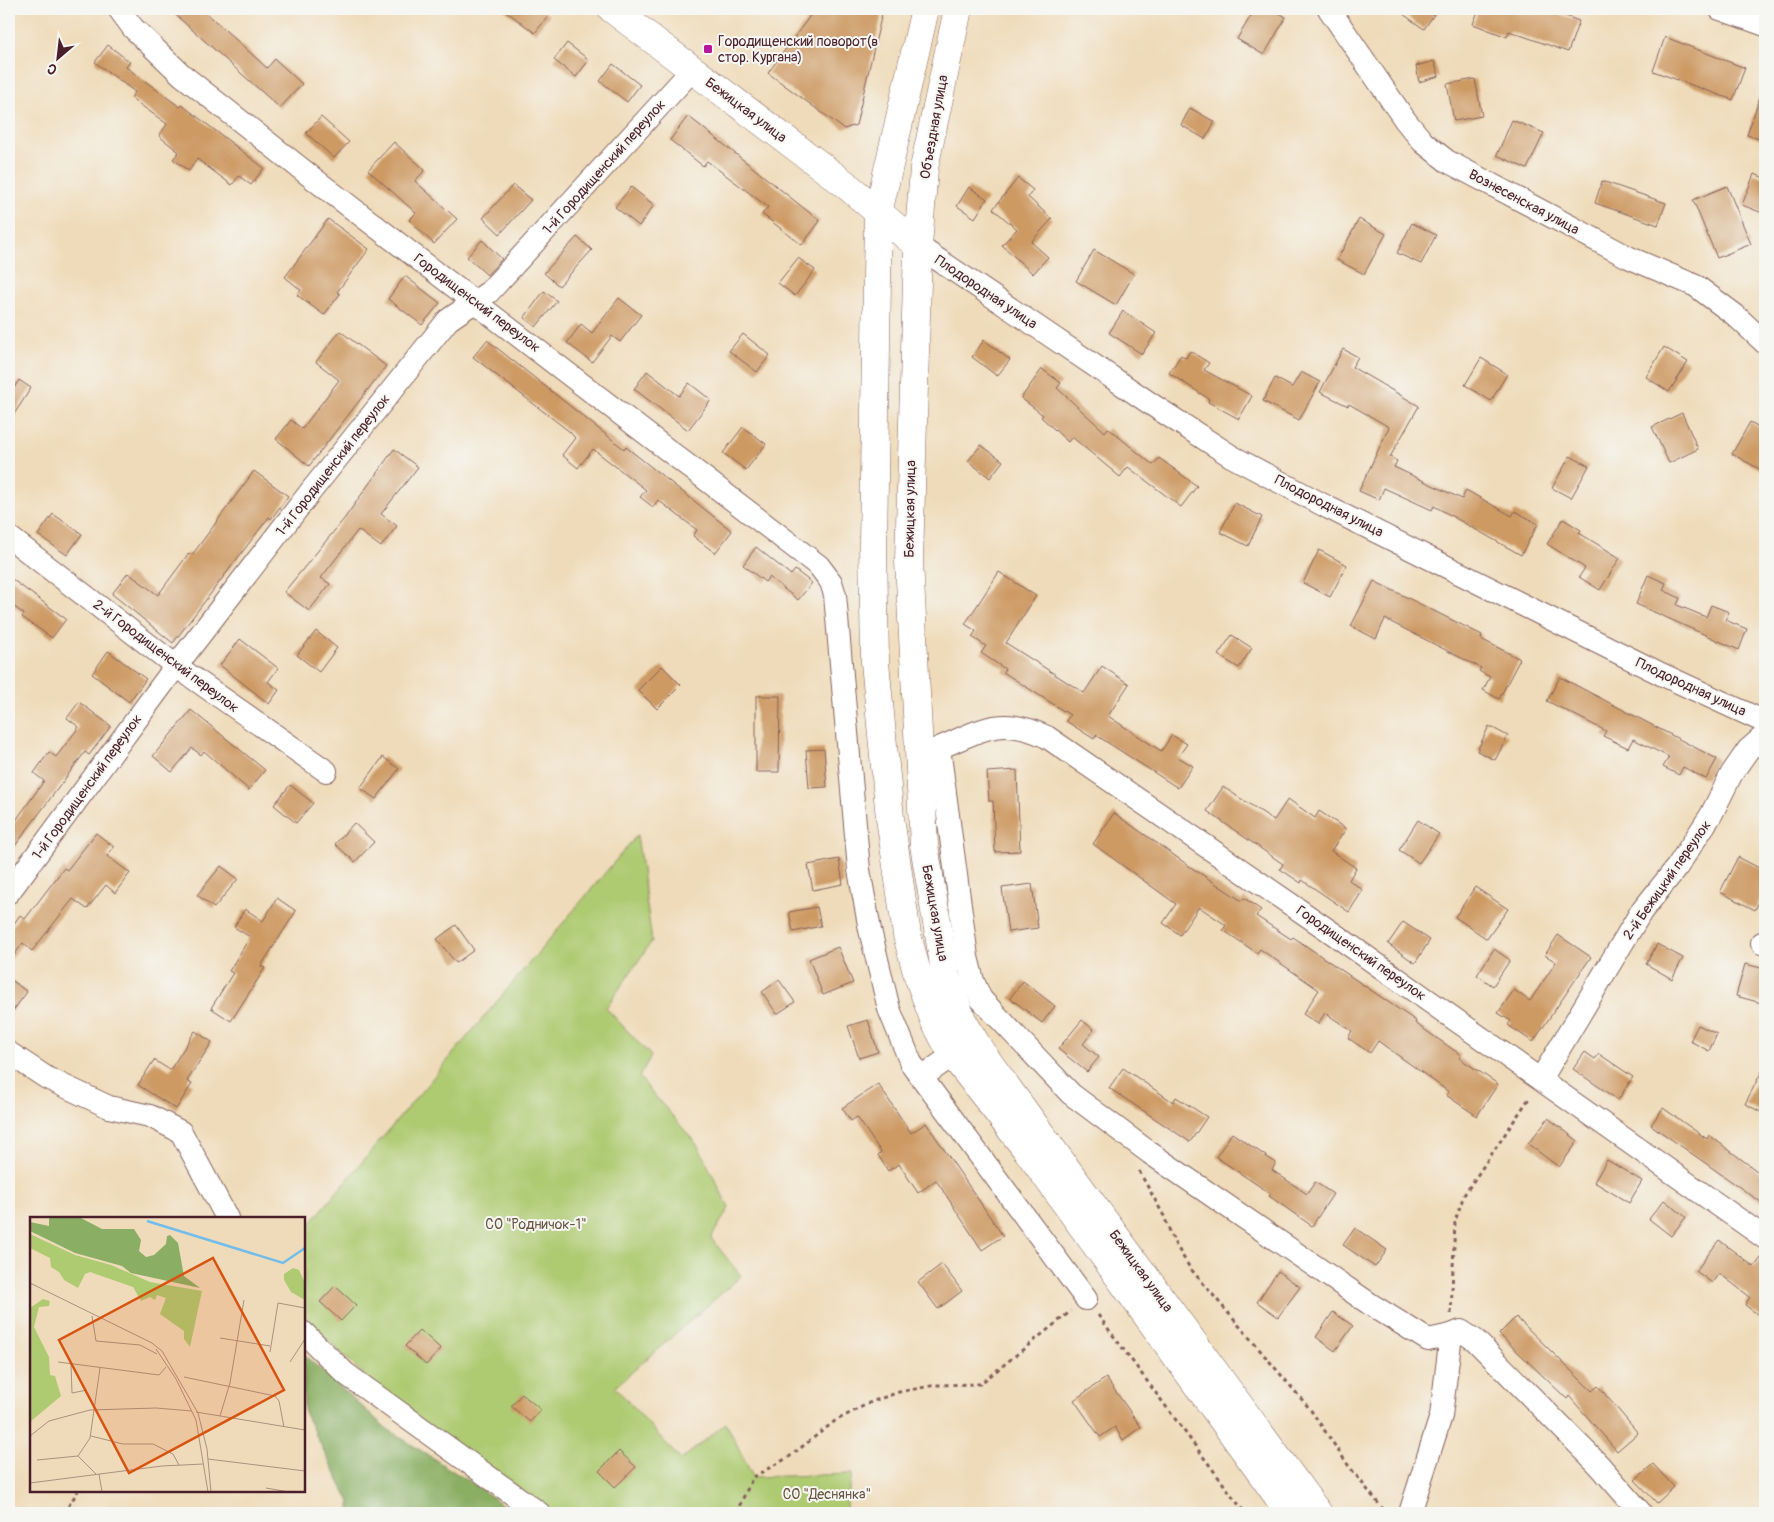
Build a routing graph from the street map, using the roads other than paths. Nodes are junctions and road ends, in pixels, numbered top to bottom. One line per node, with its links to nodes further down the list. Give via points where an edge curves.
1 (119, 9): 11 (street, Городищенский переулок, via 133,28 182,75)
2 (612, 9): 8 (main road, Бежицкая улица)
3 (925, 9): 9 (main road)
4 (958, 9): 10 (main road, Объездная улица, via 926,153)
5 (1329, 9): 12 (street, Вознесенская улица, via 1422,142 1447,161 1628,257 1696,286)
6 (1720, 9): 7 (street)
7 (1765, 25)
8 (692, 70): 9 (main road, Бежицкая улица, via 845,184); 11 (street, 1-й Городищенский переулок, via 489,292)
9 (878, 213): 10 (main road, Бежицкая улица); 20 (main road, Бежицкая улица, via 873,546 875,662 882,749 907,935 935,1022)
10 (918, 246): 15 (street, Плодородная улица, via 1231,456 1661,674); 30 (main road, Бежицкая улица, via 910,619 924,845 946,977 962,1020 981,1052)
11 (474, 300): 14 (street, 1-й Городищенский переулок, via 448,320); 21 (street, Городищенский переулок, via 802,551 820,566 831,582 835,594 861,878 889,1009 905,1050)
12 (1765, 343)
13 (9, 537): 14 (street, 2-й Городищенский переулок)
14 (176, 666): 17 (street, 2-й Городищенский переулок); 18 (street, 1-й Городищенский переулок)
15 (1765, 722)
16 (1765, 736): 22 (street, 2-й Бежицкий переулок, via 1748,750 1677,867 1641,912)
17 (326, 771)
18 (9, 892)
19 (9, 1053): 23 (street, via 46,1078 110,1107 150,1116 181,1132)
20 (953, 1055): 21 (street); 29 (main road, Бежицкая улица, via 1033,1158)
21 (922, 1077): 25 (street)
22 (1541, 1079): 24 (street, Городищенский переулок); 27 (street, Городищенский переулок, via 1047,737 1009,724 984,729 939,748 967,957 981,999 1071,1094 1128,1136 1370,1304 1428,1340)
23 (226, 1217)
24 (1765, 1238)
25 (1086, 1299)
26 (305, 1334): 28 (street, via 346,1374)
27 (1451, 1336): 31 (street, via 1441,1416); 32 (street, via 1461,1331 1476,1340 1599,1465)
28 (539, 1513)
29 (1290, 1513)
30 (1318, 1513)
31 (1410, 1513)
32 (1641, 1513)

